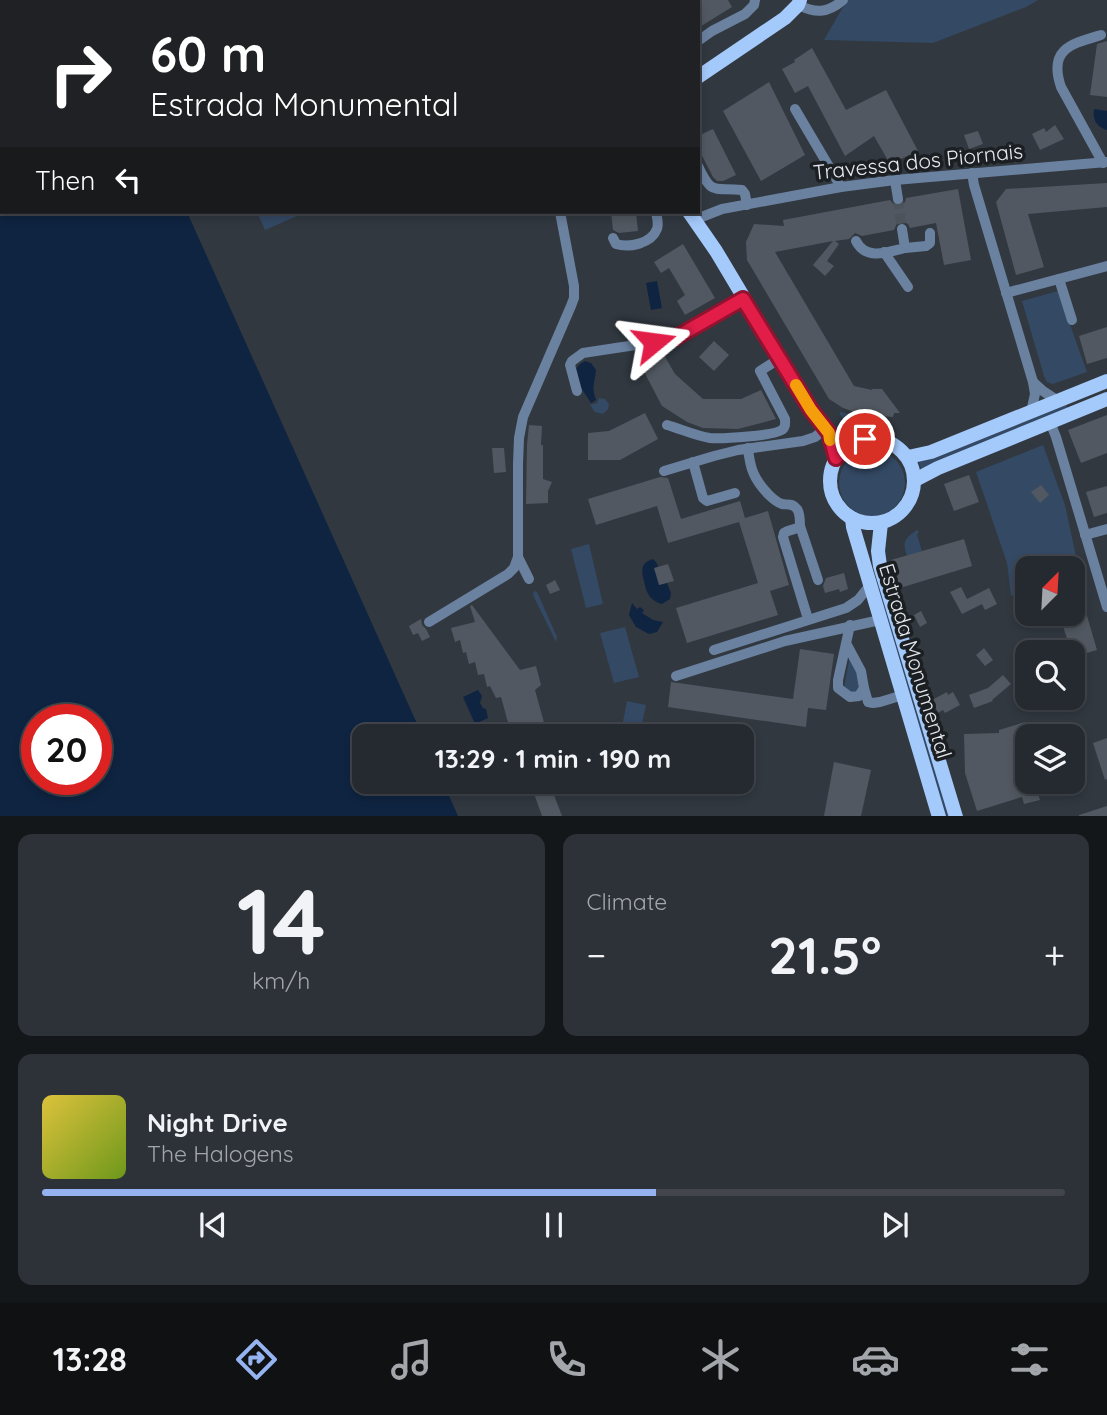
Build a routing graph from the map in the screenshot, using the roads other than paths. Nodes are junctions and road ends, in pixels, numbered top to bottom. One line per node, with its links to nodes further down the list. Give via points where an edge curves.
1 (755, 0): 5 (street, via 746,14)
2 (843, 0): 3 (street, via 813,12)
3 (799, 2): 6 (main road, via 785,18)
4 (1101, 35): 8 (street, via 1064,50 1056,74)
5 (700, 40)
6 (700, 76)
7 (794, 109): 12 (street)
8 (1105, 162): 10 (street, Travessa dos Piornais)
9 (700, 170): 14 (street, via 710,187 742,190)
10 (972, 173): 11 (street, Travessa dos Piornais); 28 (street)
11 (895, 180): 12 (street, Travessa dos Piornais); 13 (street)
12 (841, 187): 14 (street, Travessa dos Piornais)
13 (898, 199)
14 (747, 205): 17 (street, Travessa dos Piornais)
15 (560, 214): 54 (street, via 574,298 520,428)
16 (656, 214): 21 (street, via 656,232 645,241 621,246)
17 (700, 214)
18 (691, 216): 29 (main road)
19 (902, 229): 23 (street)
20 (930, 233): 23 (street, via 926,246)
21 (613, 238)
22 (856, 241): 24 (street, via 865,253)
23 (905, 248): 24 (street)
24 (884, 252): 27 (street)
25 (1107, 266): 26 (street)
26 (1059, 279): 28 (street); 30 (street)
27 (908, 287)
28 (1006, 293): 33 (street)
29 (743, 299): 31 (main road); 34 (street, via 675,338 583,353 570,365)
30 (1072, 320)
31 (779, 359): 39 (street, via 760,371 785,419 778,433 709,438); 40 (main road)
32 (1107, 381): 36 (main road)
33 (1033, 382): 36 (street); 37 (street)
34 (577, 391)
35 (1107, 400): 38 (main road)
36 (1058, 401): 37 (main road)
37 (1031, 412): 43 (main road, via 932,452)
38 (1050, 422): 47 (main road); 53 (street)
39 (667, 425)
40 (827, 431): 41 (main road); 42 (street, via 803,441); 44 (main road)
41 (853, 443): 43 (main road, via 865,439 889,442); 44 (main road)
42 (748, 448): 45 (street); 51 (street, via 757,481 774,500 797,509)
43 (908, 457): 47 (main road)
44 (836, 458): 49 (main road, via 831,491 835,502)
45 (693, 462): 46 (street); 48 (street, via 707,501)
46 (664, 471)
47 (915, 480): 50 (main road, via 905,509)
48 (735, 493)
49 (852, 518): 50 (main road); 59 (main road, Estrada Monumental)
50 (881, 523): 71 (main road, Estrada Monumental, via 880,566)
51 (800, 526): 58 (street); 61 (street, via 783,537)
52 (1107, 529): 53 (street)
53 (1085, 535): 56 (street)
54 (518, 557): 57 (street); 63 (street, via 508,574)
55 (1107, 564): 56 (street)
56 (1097, 572): 60 (street)
57 (529, 579)
58 (818, 580)
59 (870, 585): 61 (street, via 846,608); 62 (main road, Estrada Monumental)
60 (1107, 607)
61 (808, 619): 66 (street)
62 (880, 620): 64 (street); 69 (main road, Estrada Monumental)
63 (429, 622)
64 (850, 625): 65 (street); 67 (street)
65 (846, 643): 68 (street, via 861,671); 68 (street, via 838,688 850,697 859,696)
66 (714, 650)
67 (676, 676)
68 (864, 688): 69 (street, via 868,702 873,703)
69 (903, 695): 70 (main road, Estrada Monumental)
70 (939, 816)
71 (956, 816)

